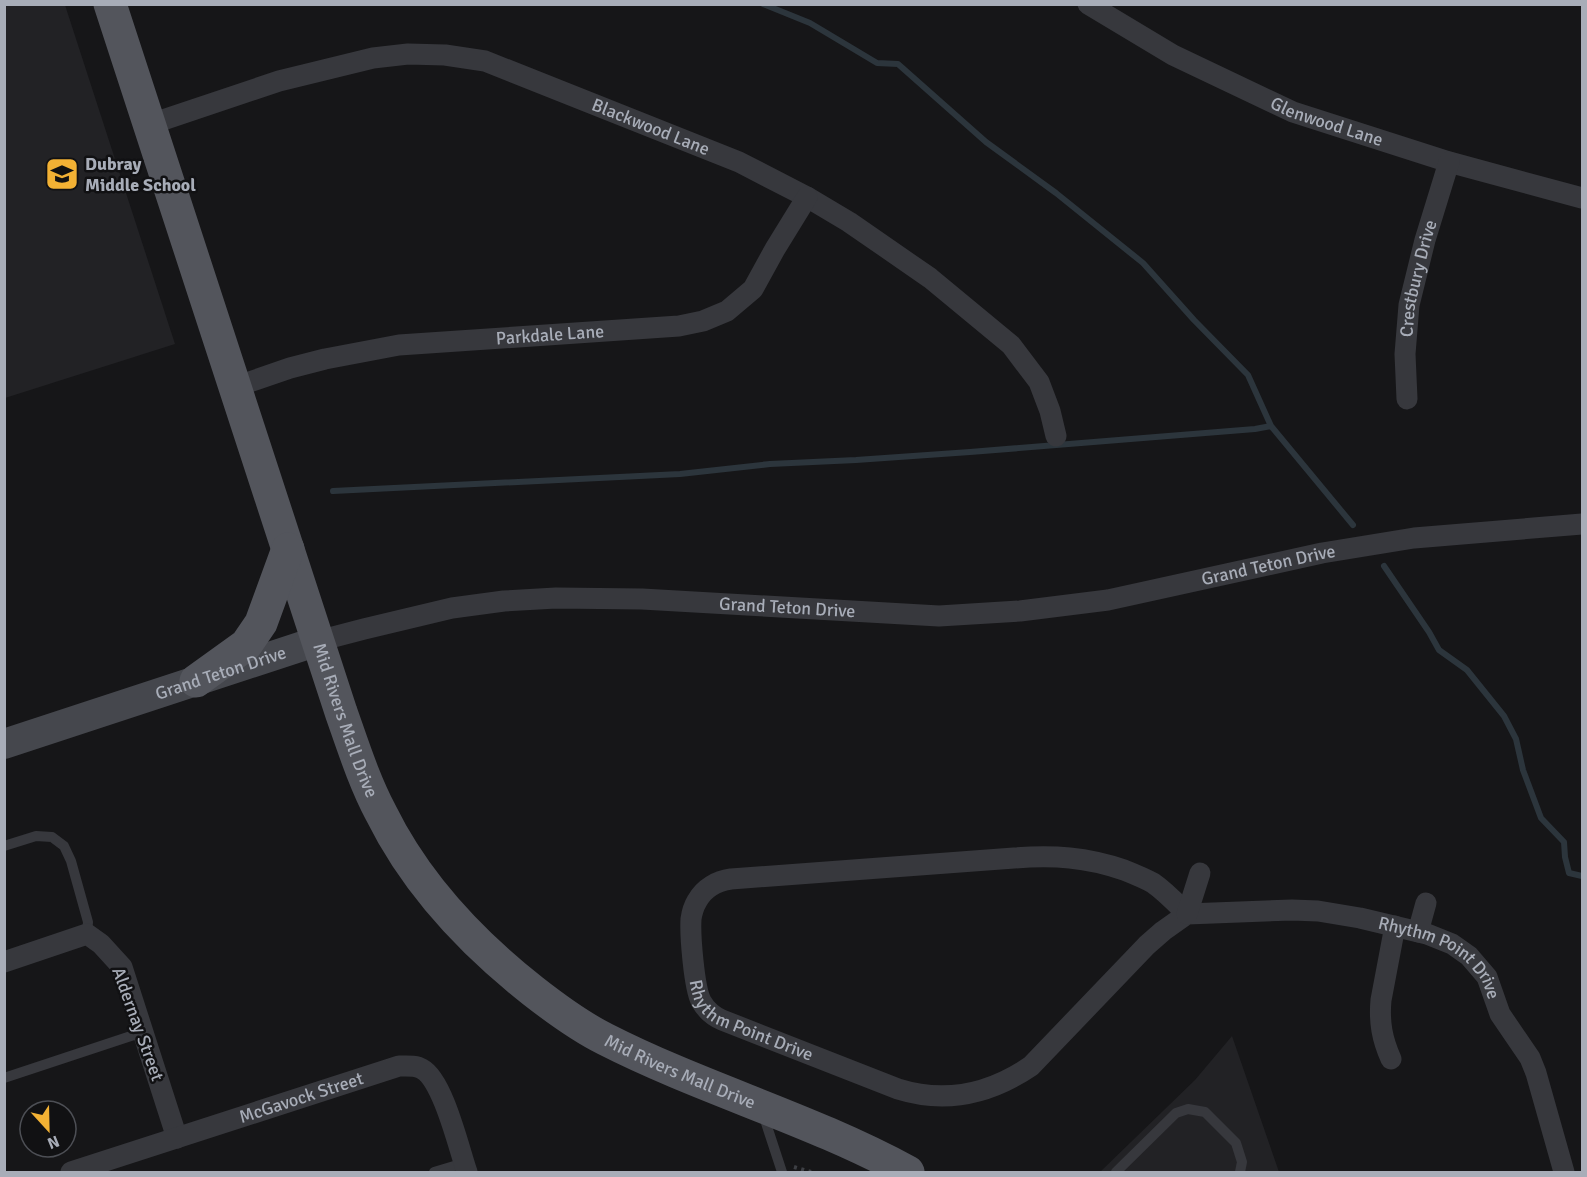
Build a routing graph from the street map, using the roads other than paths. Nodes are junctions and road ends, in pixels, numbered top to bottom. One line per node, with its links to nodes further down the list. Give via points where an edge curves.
1 (110, 4): 3 (main road, Mid Rivers Mall Drive)
2 (1088, 4): 4 (street, Glenwood Lane, via 1173,55 1293,112)
3 (148, 125): 5 (street, Blackwood Lane, via 279,81 373,58 445,55 496,65 739,162); 7 (main road, Mid Rivers Mall Drive)
4 (1449, 162): 6 (street, Glenwood Lane); 8 (street, Crestbury Drive, via 1409,305)
5 (807, 197): 7 (street, Parkdale Lane, via 753,289 727,311 703,321 679,326 399,345 325,359); 9 (street, Blackwood Lane, via 930,278 1011,345 1039,382)
6 (1582, 198)
7 (235, 387): 11 (main road, Mid Rivers Mall Drive)
8 (1407, 399)
9 (1056, 436)
10 (1582, 524): 12 (street, Grand Teton Drive, via 1414,538 1322,553 1108,600 1020,611 939,616 642,598 556,598 452,609)
11 (288, 549): 12 (main road, Mid Rivers Mall Drive); 13 (main road, via 261,623 246,645)
12 (318, 641): 13 (street, Grand Teton Drive); 26 (main road, Mid Rivers Mall Drive, via 365,781 381,815 431,891 473,939 558,1010 604,1038)
13 (196, 681): 14 (street, Grand Teton Drive)
14 (4, 744)
15 (4, 846): 21 (lane, via 36,836 52,837 64,846 88,922)
16 (1200, 873): 18 (street)
17 (1426, 903): 20 (street)
18 (1188, 914): 18 (street, Rhythm Point Drive, via 1144,878 1104,863 1049,856 724,880 701,894 693,909 691,926 696,985 702,1004 716,1017 898,1089 937,1097 974,1093 1030,1066 1147,945); 19 (street, Rhythm Point Drive, via 1312,911)
19 (1395, 926): 20 (street, Rhythm Point Drive); 24 (street, via 1380,1011 1381,1031)
20 (1418, 932): 35 (street, Rhythm Point Drive, via 1461,949 1487,976 1500,1014 1533,1065)
21 (87, 934): 22 (street); 23 (street, Aldernay Street, via 122,967)
22 (4, 962)
23 (143, 1032): 25 (lane); 27 (street, Aldernay Street)
24 (1391, 1059)
25 (4, 1078)
26 (760, 1105): 31 (lane); 32 (main road, Mid Rivers Mall Drive)
27 (177, 1138): 28 (street, McGavock Street, via 399,1066 410,1066 422,1068 440,1090); 29 (street, McGavock Street)
28 (465, 1168): 30 (lane)
29 (70, 1173)
30 (434, 1173)
31 (782, 1173)
32 (908, 1173)
33 (1116, 1173): 34 (lane, via 1176,1113 1188,1109 1205,1112 1236,1143 1242,1162)
34 (1240, 1173)
35 (1564, 1173)

